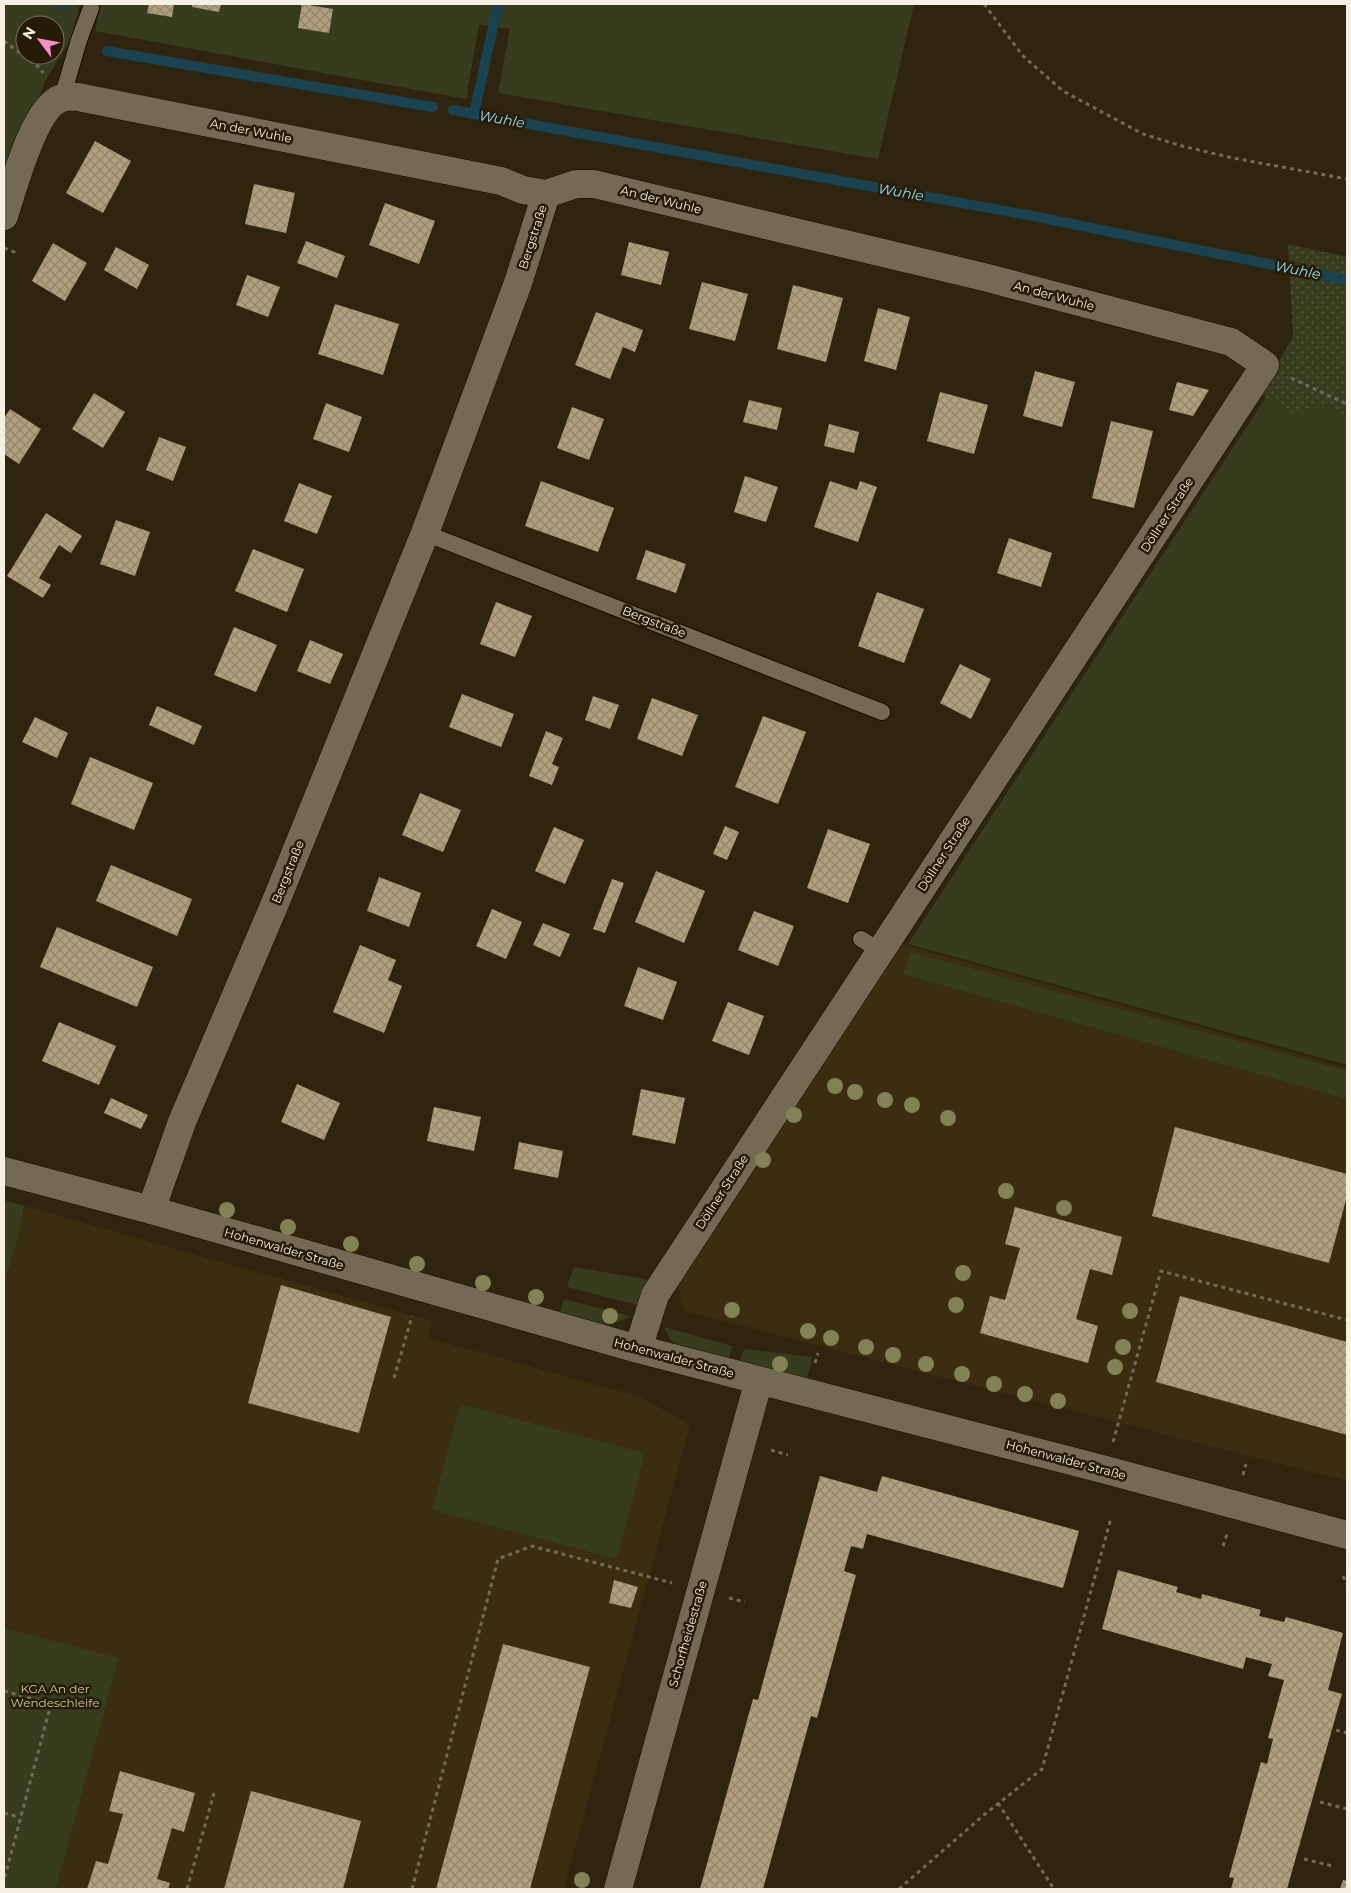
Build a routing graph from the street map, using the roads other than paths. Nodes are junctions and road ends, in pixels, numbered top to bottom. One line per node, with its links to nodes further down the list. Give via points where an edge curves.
1 (91, 8): 2 (lane)
2 (56, 103): 3 (street, An der Wuhle, via 78,97 501,181 523,190); 4 (street, via 38,122)
3 (546, 194): 5 (street, An der Wuhle, via 576,184 594,184 988,278 1231,342); 6 (street, Bergstraße, via 518,283)
4 (4, 216)
5 (1265, 365): 10 (street, Döllner Straße, via 871,945 655,1295)
6 (425, 533): 7 (lane, Bergstraße); 9 (street, Bergstraße, via 276,901 182,1122)
7 (882, 712)
8 (4, 1171): 9 (street, Hohenwalder Straße)
9 (151, 1210): 10 (street, Hohenwalder Straße)
10 (638, 1349): 11 (street, Hohenwalder Straße)
11 (759, 1380): 12 (street, Hohenwalder Straße); 13 (street, Schorfheidestraße)
12 (1347, 1535)
13 (618, 1889)

